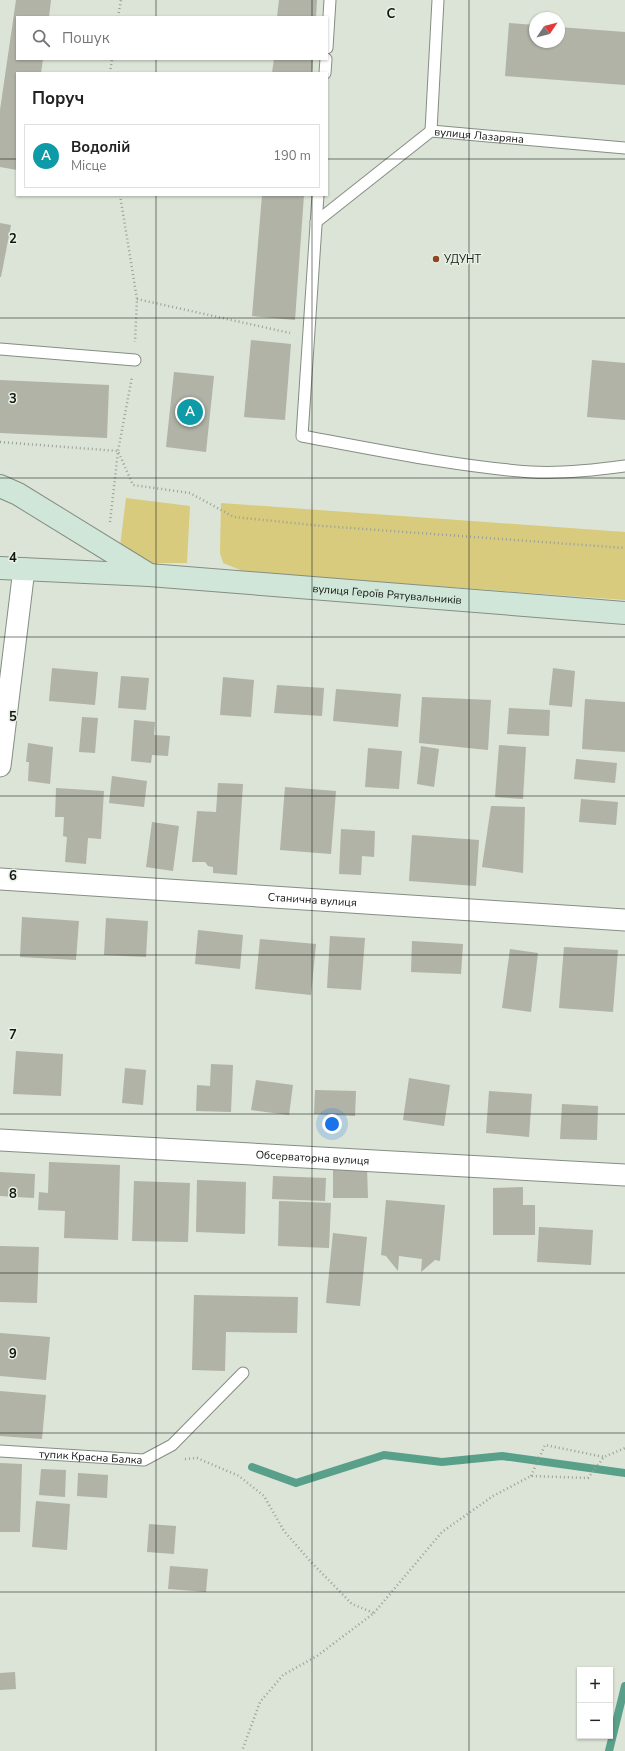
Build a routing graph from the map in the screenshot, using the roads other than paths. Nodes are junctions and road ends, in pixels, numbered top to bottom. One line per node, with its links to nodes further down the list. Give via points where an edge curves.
1 (330, 0): 3 (lane)
2 (438, 0): 6 (lane)
3 (328, 32)
4 (326, 60): 5 (lane)
5 (325, 72)
6 (430, 131): 7 (lane, вулиця Лазаряна); 9 (lane, вулиця Лазаряна)
7 (625, 148)
8 (318, 196): 9 (lane)
9 (316, 222): 12 (lane, via 302,436 414,458 532,472)
10 (0, 349): 11 (lane)
11 (135, 360)
12 (625, 466)
13 (0, 486): 16 (main road, вулиця Героїв Рятувальників, via 18,494)
14 (0, 568): 15 (main road, вулиця Героїв Рятувальників)
15 (24, 569): 16 (main road, вулиця Героїв Рятувальників); 18 (street)
16 (149, 575): 17 (main road, вулиця Героїв Рятувальників)
17 (625, 613)
18 (0, 766)
19 (0, 879): 20 (street, Станична вулиця)
20 (625, 920)
21 (0, 1140): 22 (street, Обсерваторна вулиця)
22 (625, 1175)
23 (243, 1373): 24 (lane, тупик Красна Балка, via 172,1444 144,1460)
24 (0, 1451)

